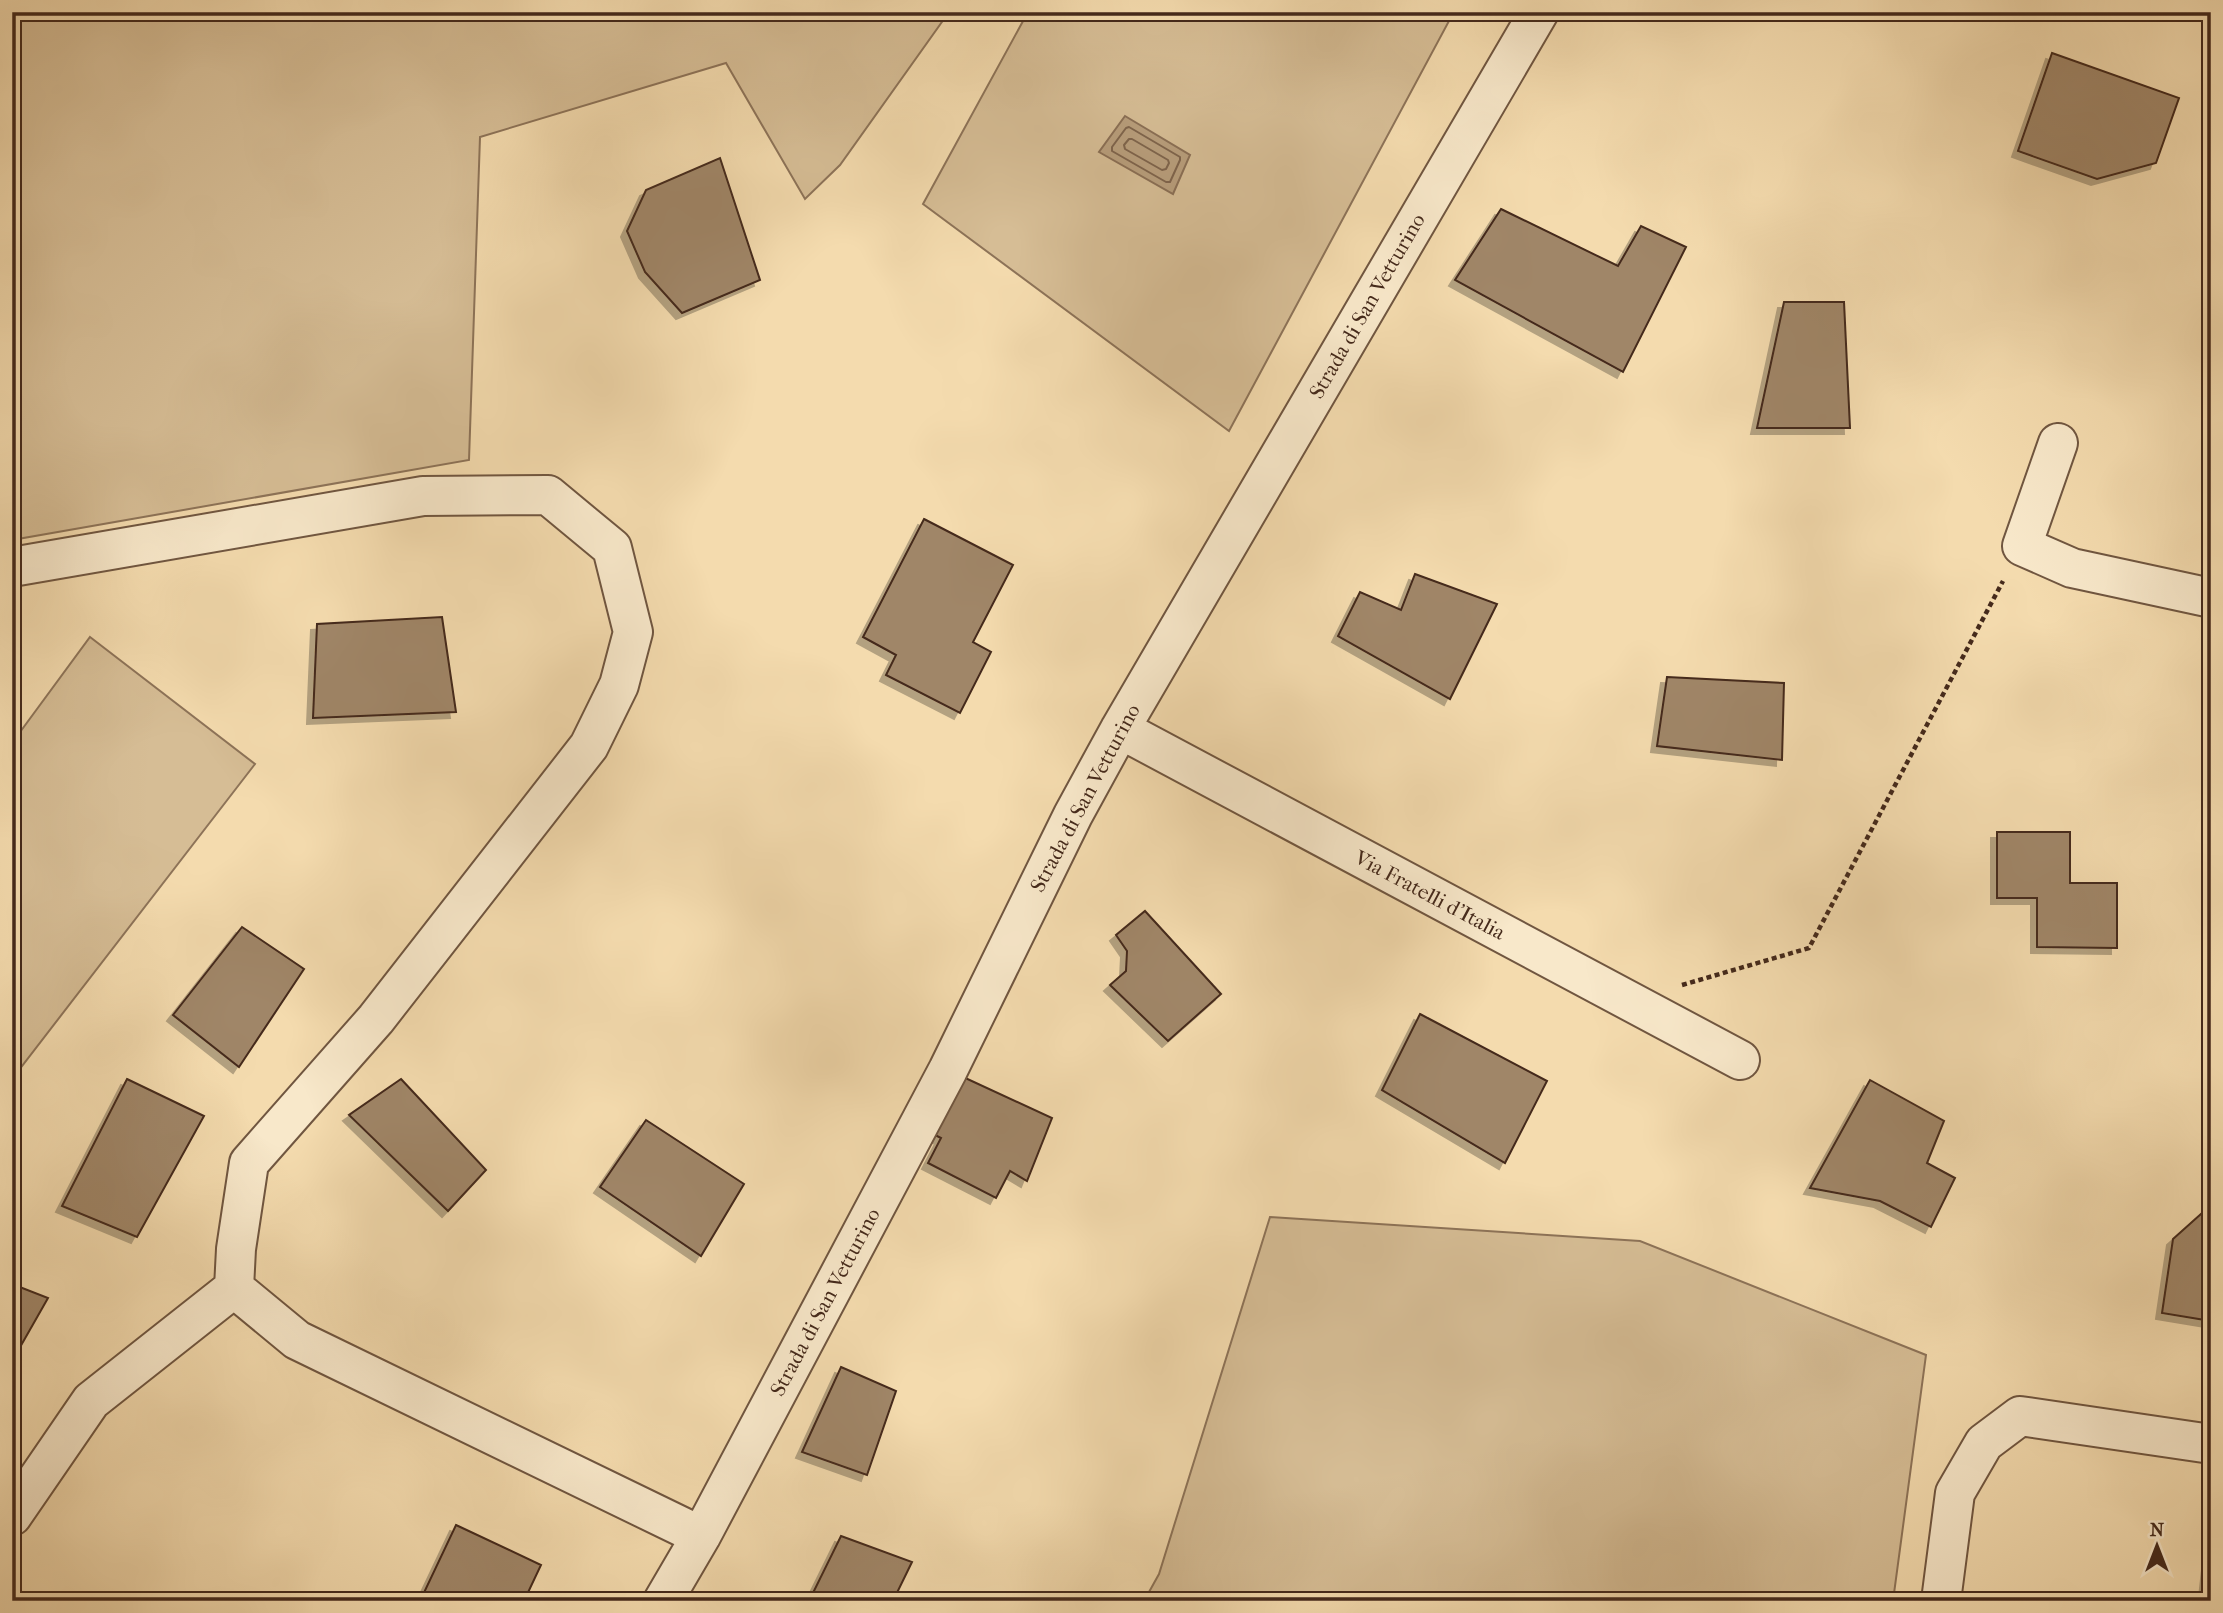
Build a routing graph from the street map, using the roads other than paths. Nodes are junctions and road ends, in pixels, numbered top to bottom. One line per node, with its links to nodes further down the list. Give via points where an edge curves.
1 (1538, 12): 5 (street, Strada di San Vetturino)
2 (2058, 443): 4 (street, via 2022,546 2072,568)
3 (12, 567): 7 (street, via 422,496 548,495 612,548 632,632 619,685 589,746 376,1019 249,1163)
4 (2211, 598)
5 (1120, 729): 6 (street, Via Fratelli d'Italia); 10 (street, Strada di San Vetturino, via 948,1070)
6 (1740, 1060)
7 (234, 1288): 9 (street, via 92,1401); 10 (street, via 297,1340)
8 (2211, 1444): 12 (street, via 2020,1416 1984,1443 1955,1493)
9 (12, 1516)
10 (701, 1536): 11 (street, Strada di San Vetturino)
11 (663, 1601)
12 (1941, 1601)

